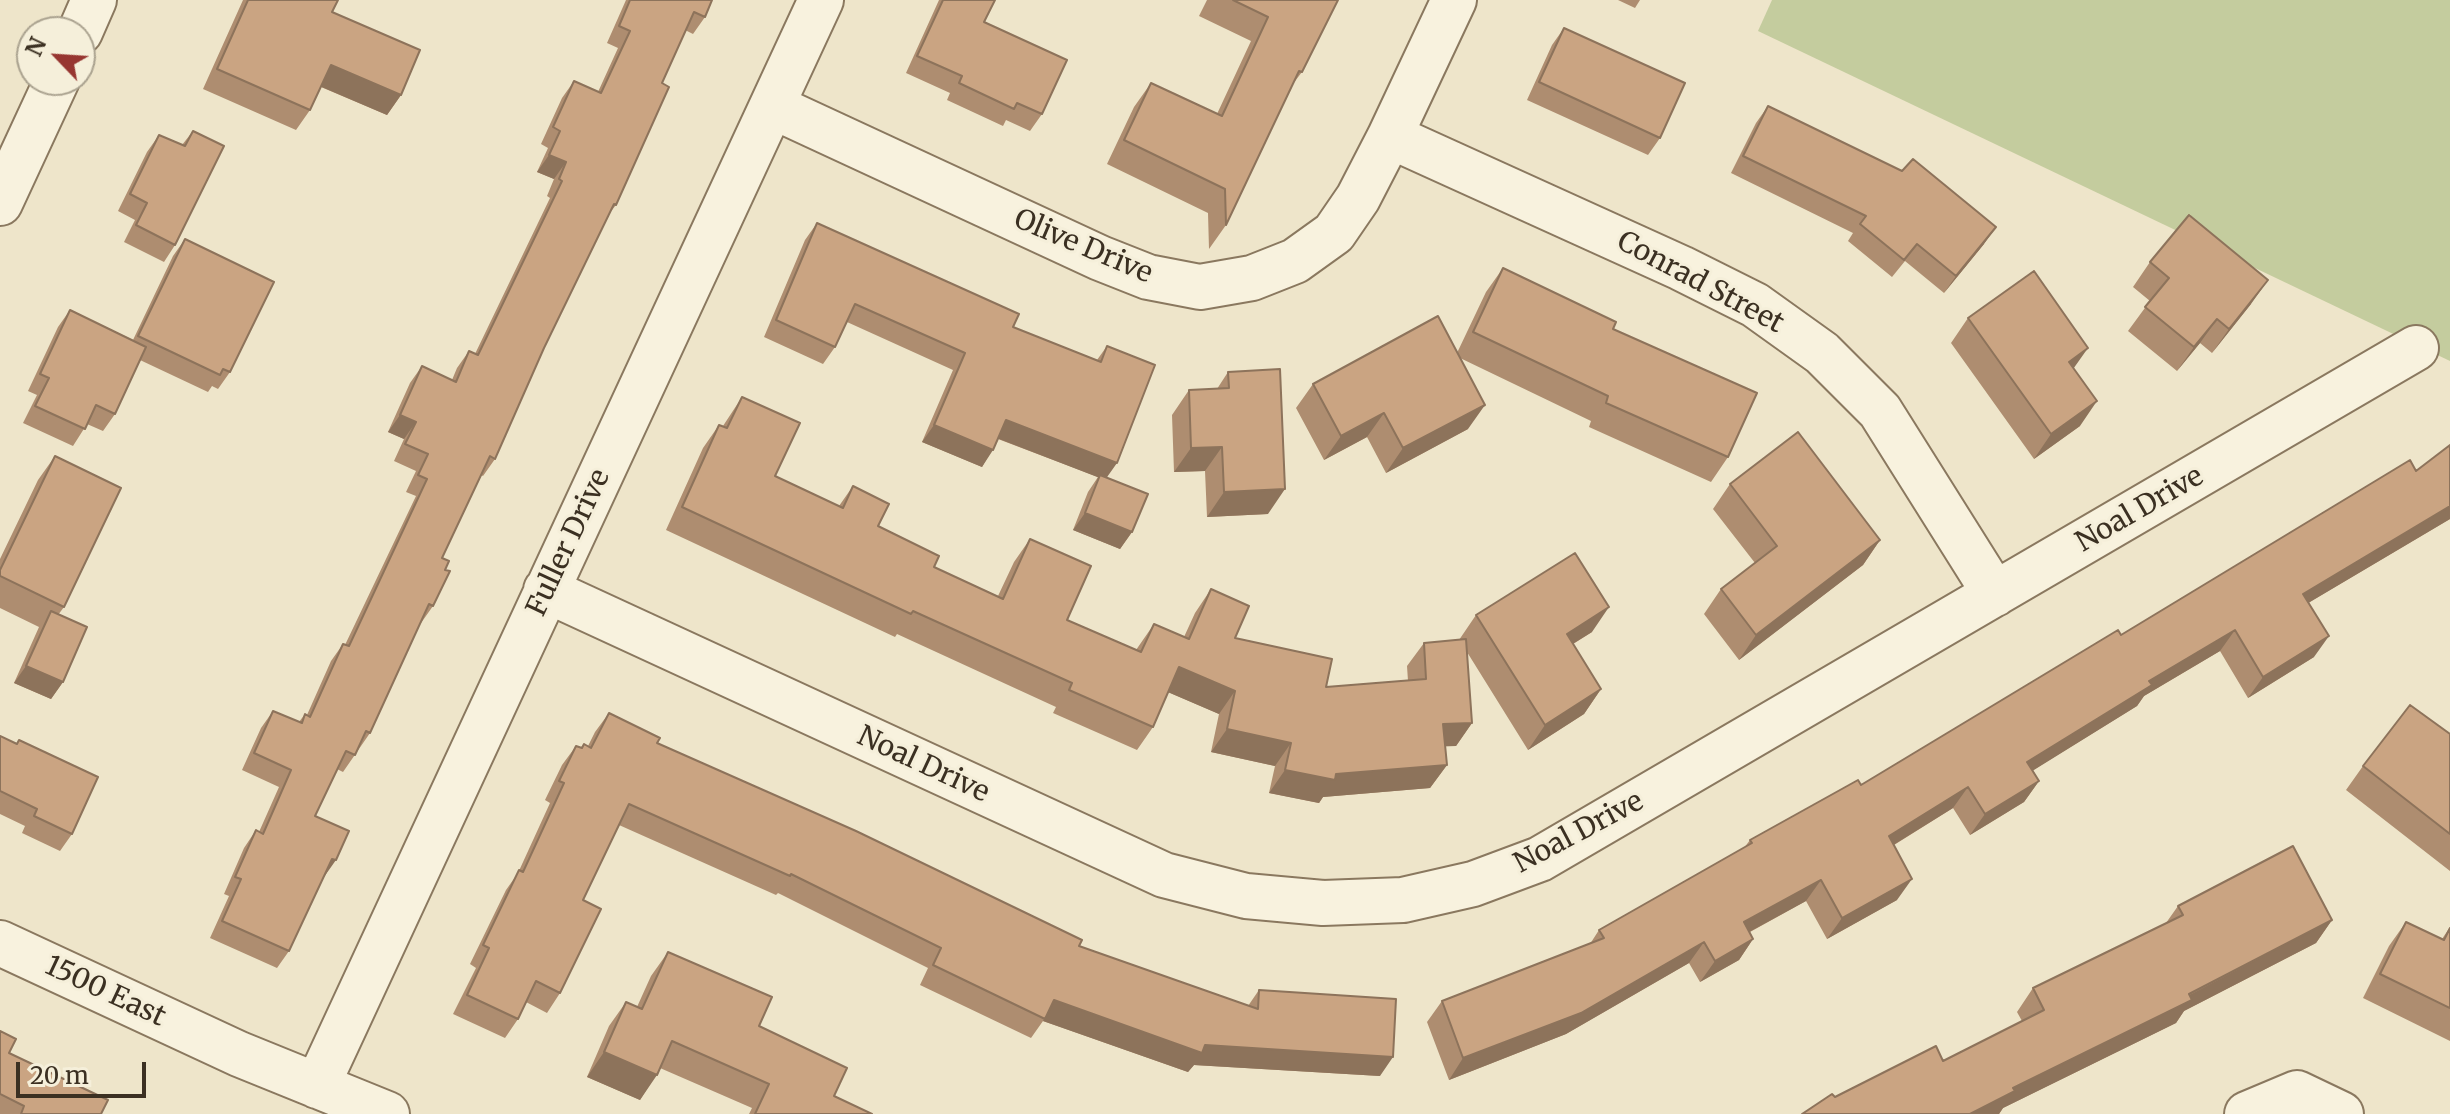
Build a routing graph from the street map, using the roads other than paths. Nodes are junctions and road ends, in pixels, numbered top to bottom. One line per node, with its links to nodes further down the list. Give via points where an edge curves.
1 (821, 0): 4 (street, Fuller Drive)
2 (1454, 0): 5 (street, Olive Drive)
3 (50, 96): 6 (street)
4 (772, 106): 5 (street, Olive Drive, via 1100,258 1148,277 1200,287 1252,278 1295,261 1334,233); 8 (street, Fuller Drive)
5 (1390, 136): 9 (street, Conrad Street, via 1755,305 1822,353 1880,411)
6 (0, 203)
7 (2416, 348): 9 (street, Noal Drive)
8 (546, 590): 9 (street, Noal Drive, via 1164,875 1246,896 1323,903 1403,900 1473,884 1540,859); 11 (street, Fuller Drive)
9 (1995, 594)
10 (0, 943): 11 (street, 1500 East)
11 (317, 1086): 12 (street, 1500 East)
12 (387, 1114)
13 (2247, 1114): 14 (street, via 2297,1093)
14 (2341, 1114)

